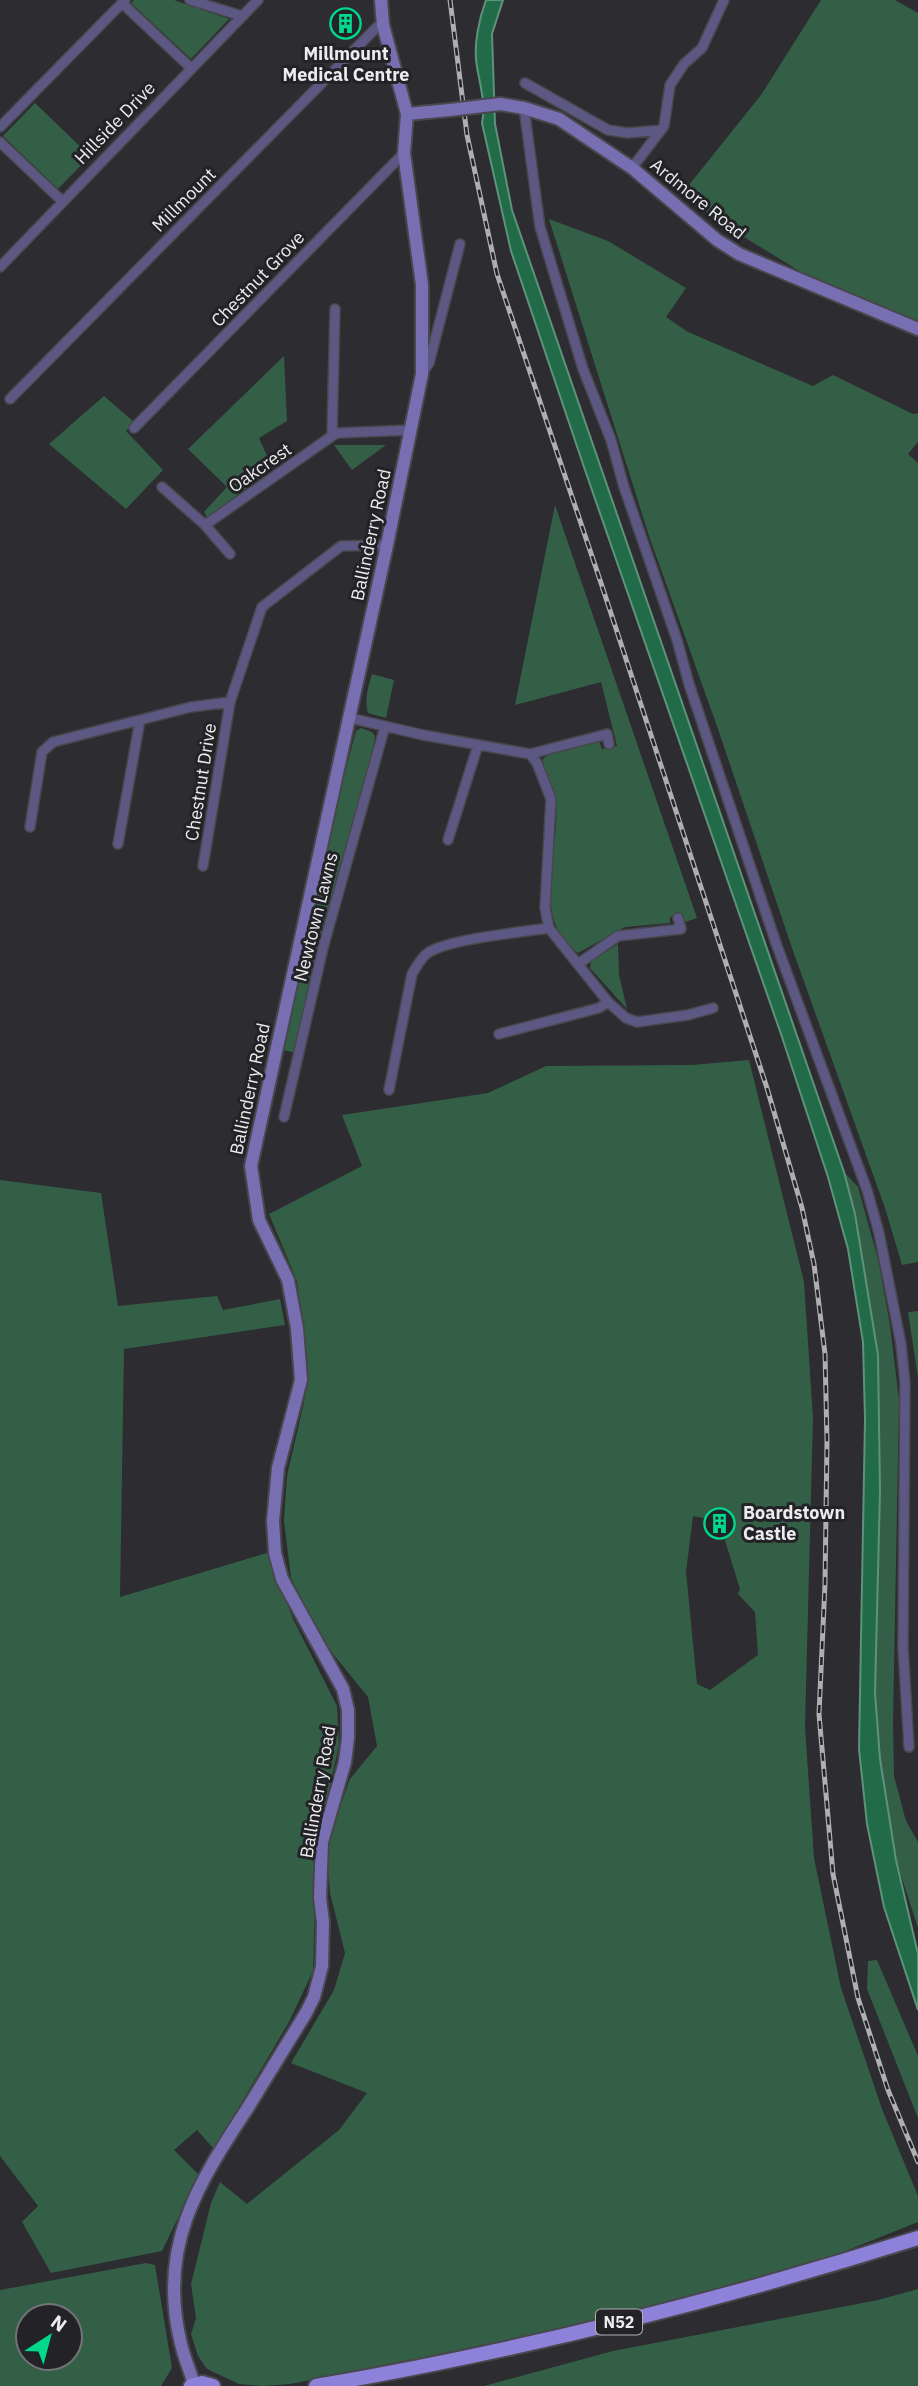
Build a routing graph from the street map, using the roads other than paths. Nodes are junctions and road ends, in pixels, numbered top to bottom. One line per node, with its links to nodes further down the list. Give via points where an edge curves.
1 (190, 0): 6 (street)
2 (258, 0): 6 (street, Hillside Drive)
3 (381, 0): 7 (street, Ballinderry Road)
4 (723, 0): 13 (street, via 702,48 670,85)
5 (123, 1): 8 (street); 12 (street)
6 (242, 16): 8 (street, Hillside Drive)
7 (383, 25): 11 (street, Ballinderry Road); 23 (street, Millmount)
8 (191, 68): 17 (street, Hillside Drive)
9 (525, 83): 13 (street, via 608,130)
10 (524, 108): 11 (street, Ardmore Road, bridge, via 500,104); 16 (street, Ardmore Road, via 559,119); 50 (street, via 540,228 583,369 879,1233 905,1383 903,1647)
11 (407, 114): 15 (street, Ballinderry Road)
12 (0, 127)
13 (661, 130): 16 (street)
14 (0, 142): 17 (street)
15 (404, 153): 22 (street, Ballinderry Road, via 422,285); 24 (street, Chestnut Grove)
16 (632, 169): 21 (street, Ardmore Road, via 739,254)
17 (62, 201): 19 (street, Hillside Drive)
18 (460, 244): 22 (street, via 429,363)
19 (0, 267)
20 (335, 309): 26 (street)
21 (918, 329)
22 (422, 373): 25 (street, Ballinderry Road)
23 (10, 399)
24 (134, 428)
25 (411, 430): 26 (street, Oakcrest); 29 (street, Ballinderry Road)
26 (332, 436): 28 (street, Oakcrest)
27 (162, 487): 28 (street)
28 (205, 525): 30 (street)
29 (387, 545): 31 (street, Chestnut Drive, via 341,546 262,607); 32 (street, Ballinderry Road)
30 (230, 554)
31 (230, 702): 33 (street, Chestnut Drive); 41 (street, Chestnut Drive)
32 (349, 718): 34 (street); 52 (street, Ballinderry Road, via 251,1166 259,1220 288,1280 301,1380 278,1468 275,1553 282,1579 343,1689 348,1738 322,1842 319,1982 306,2013 206,2172 187,2212 177,2253 176,2321)
33 (140, 720): 38 (street, Chestnut Drive, via 53,742 42,752); 40 (street)
34 (385, 726): 36 (street); 49 (street, Newtown Lawns, via 323,948)
35 (609, 744): 37 (street, via 607,734)
36 (478, 746): 37 (street); 39 (street)
37 (530, 754): 43 (street, via 551,799 545,908)
38 (30, 827)
39 (448, 840)
40 (118, 844)
41 (203, 866)
42 (678, 918): 44 (street, via 681,929 626,933)
43 (549, 928): 44 (street); 48 (street, via 457,943 429,952 420,961 412,974)
44 (578, 964): 45 (street)
45 (608, 1002): 46 (street, via 637,1022); 47 (street)
46 (713, 1008)
47 (499, 1034)
48 (389, 1090)
49 (284, 1117)
50 (909, 1748)
51 (918, 2238): 54 (main road, N52, via 684,2306)
52 (193, 2385): 53 (main road)
53 (213, 2386)
54 (316, 2386)

